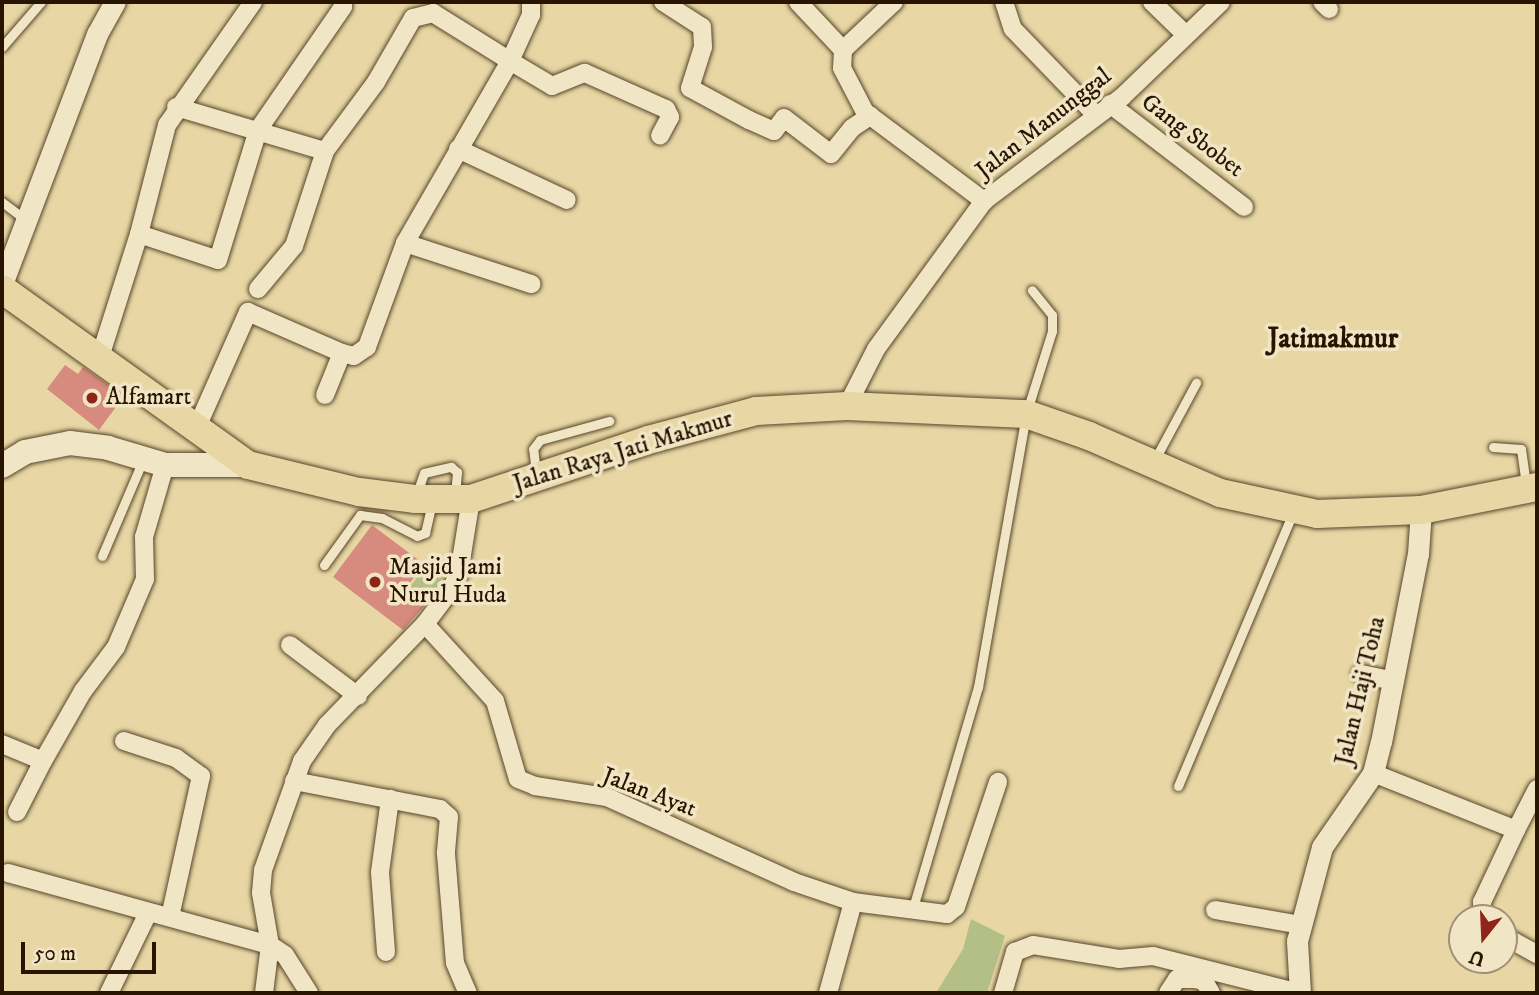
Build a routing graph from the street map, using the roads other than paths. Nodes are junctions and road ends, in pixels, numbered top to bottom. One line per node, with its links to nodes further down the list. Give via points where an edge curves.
1 (41, 2): 13 (lane)
2 (116, 2): 27 (street, via 97,34)
3 (253, 2): 16 (street)
4 (531, 2): 15 (street, via 531,15)
5 (663, 2): 18 (street, via 702,27 703,47 690,88 774,131 785,118 831,154 852,128)
6 (798, 2): 14 (street)
7 (894, 2): 14 (street)
8 (1004, 2): 17 (street, Gang Sbobet, via 1013,29)
9 (1152, 2): 12 (street)
10 (1221, 2): 12 (street, Jalan Manunggal)
11 (337, 8): 19 (street)
12 (1186, 35): 17 (street, Jalan Manunggal)
13 (2, 47)
14 (843, 50): 18 (street, via 842,68)
15 (510, 61): 20 (street, via 552,86 585,73 666,109 670,117); 21 (street); 22 (street, via 433,13 419,13 404,30 376,82)
16 (176, 107): 19 (street); 28 (street, via 167,125)
17 (1102, 109): 24 (street, Jalan Manunggal); 26 (street, Gang Sbobet)
18 (870, 116): 24 (street)
19 (258, 130): 22 (street); 28 (street, via 218,260)
20 (660, 136)
21 (458, 149): 23 (street); 29 (street)
22 (325, 150): 32 (street, via 294,246)
23 (567, 200)
24 (984, 201): 38 (street, Jalan Manunggal, via 876,349)
25 (2, 202): 27 (lane)
26 (1244, 207)
27 (23, 218): 31 (street)
28 (139, 234): 35 (street)
29 (405, 243): 30 (street); 34 (street, via 373,337 358,355)
30 (531, 284)
31 (2, 286): 35 (main road, Jalan Raya Jati Makmur)
32 (258, 289)
33 (1032, 290): 39 (lane, via 1052,315 1052,331)
34 (342, 353): 37 (street); 41 (street, via 248,312)
35 (100, 357): 41 (main road, Jalan Raya Jati Makmur)
36 (1196, 383): 46 (lane)
37 (325, 395)
38 (847, 406): 39 (main road, Jalan Raya Jati Makmur); 47 (main road, Jalan Raya Jati Makmur, via 756,411 648,440)
39 (1026, 414): 46 (main road, Jalan Raya Jati Makmur, via 1089,436); 75 (lane, via 978,687)
40 (609, 421): 47 (lane, via 540,440 533,454)
41 (197, 427): 44 (main road, Jalan Raya Jati Makmur)
42 (1493, 447): 48 (lane, via 1521,449)
43 (154, 462): 44 (main road); 45 (main road, via 70,443 25,452); 53 (lane); 62 (street, via 145,579 131,615)
44 (248, 465): 50 (main road, Jalan Raya Jati Makmur)
45 (2, 466)
46 (1152, 466): 52 (main road, Jalan Raya Jati Makmur, via 1220,493)
47 (538, 480): 49 (main road, Jalan Raya Jati Makmur)
48 (1532, 488): 51 (main road, Jalan Raya Jati Makmur)
49 (443, 499): 50 (main road, Jalan Raya Jati Makmur); 55 (street, via 459,572)
50 (359, 504): 54 (lane)
51 (1421, 510): 52 (main road, Jalan Raya Jati Makmur); 58 (street, Jalan Haji Toha, via 1418,554)
52 (1293, 511): 66 (lane)
53 (102, 556)
54 (324, 565)
55 (425, 624): 59 (street); 72 (street, Jalan Ayat, via 495,701 518,779 607,797 794,882)
56 (290, 645): 59 (street)
57 (1361, 674): 58 (street)
58 (1390, 680): 63 (street, Jalan Haji Toha)
59 (358, 696): 64 (street, via 327,724)
60 (124, 741): 77 (street, via 176,758 201,776)
61 (2, 744): 62 (street)
62 (43, 761): 69 (street)
63 (1373, 774): 70 (street); 78 (street, Jalan Haji Toha, via 1322,847)
64 (294, 781): 68 (street); 80 (street, via 263,870 261,893)
65 (998, 782): 75 (street, Jalan Ayat, via 956,907 936,916)
66 (1178, 786)
67 (1537, 789): 70 (street)
68 (390, 799): 81 (street, via 380,873); 87 (street, via 440,809 449,817 447,866 456,963)
69 (17, 812)
70 (1516, 830): 73 (street)
71 (8, 873): 76 (street)
72 (853, 902): 75 (street, Jalan Ayat); 88 (street)
73 (1483, 904)
74 (1215, 910): 78 (street)
75 (912, 912)
76 (148, 913): 77 (street); 84 (street)
77 (170, 917): 80 (street)
78 (1301, 925): 91 (street, Jalan Haji Toha)
79 (1518, 944): 82 (street)
80 (270, 945): 85 (street); 86 (street, via 285,955)
81 (386, 952)
82 (1537, 954)
83 (1004, 989): 91 (street, via 1015,952 1033,946 1119,959 1153,956)
84 (109, 993)
85 (264, 993)
86 (309, 993)
87 (468, 993)
88 (828, 993)
89 (1168, 993): 90 (street, via 1177,979 1194,979 1203,981)
90 (1211, 993)
91 (1300, 993)

